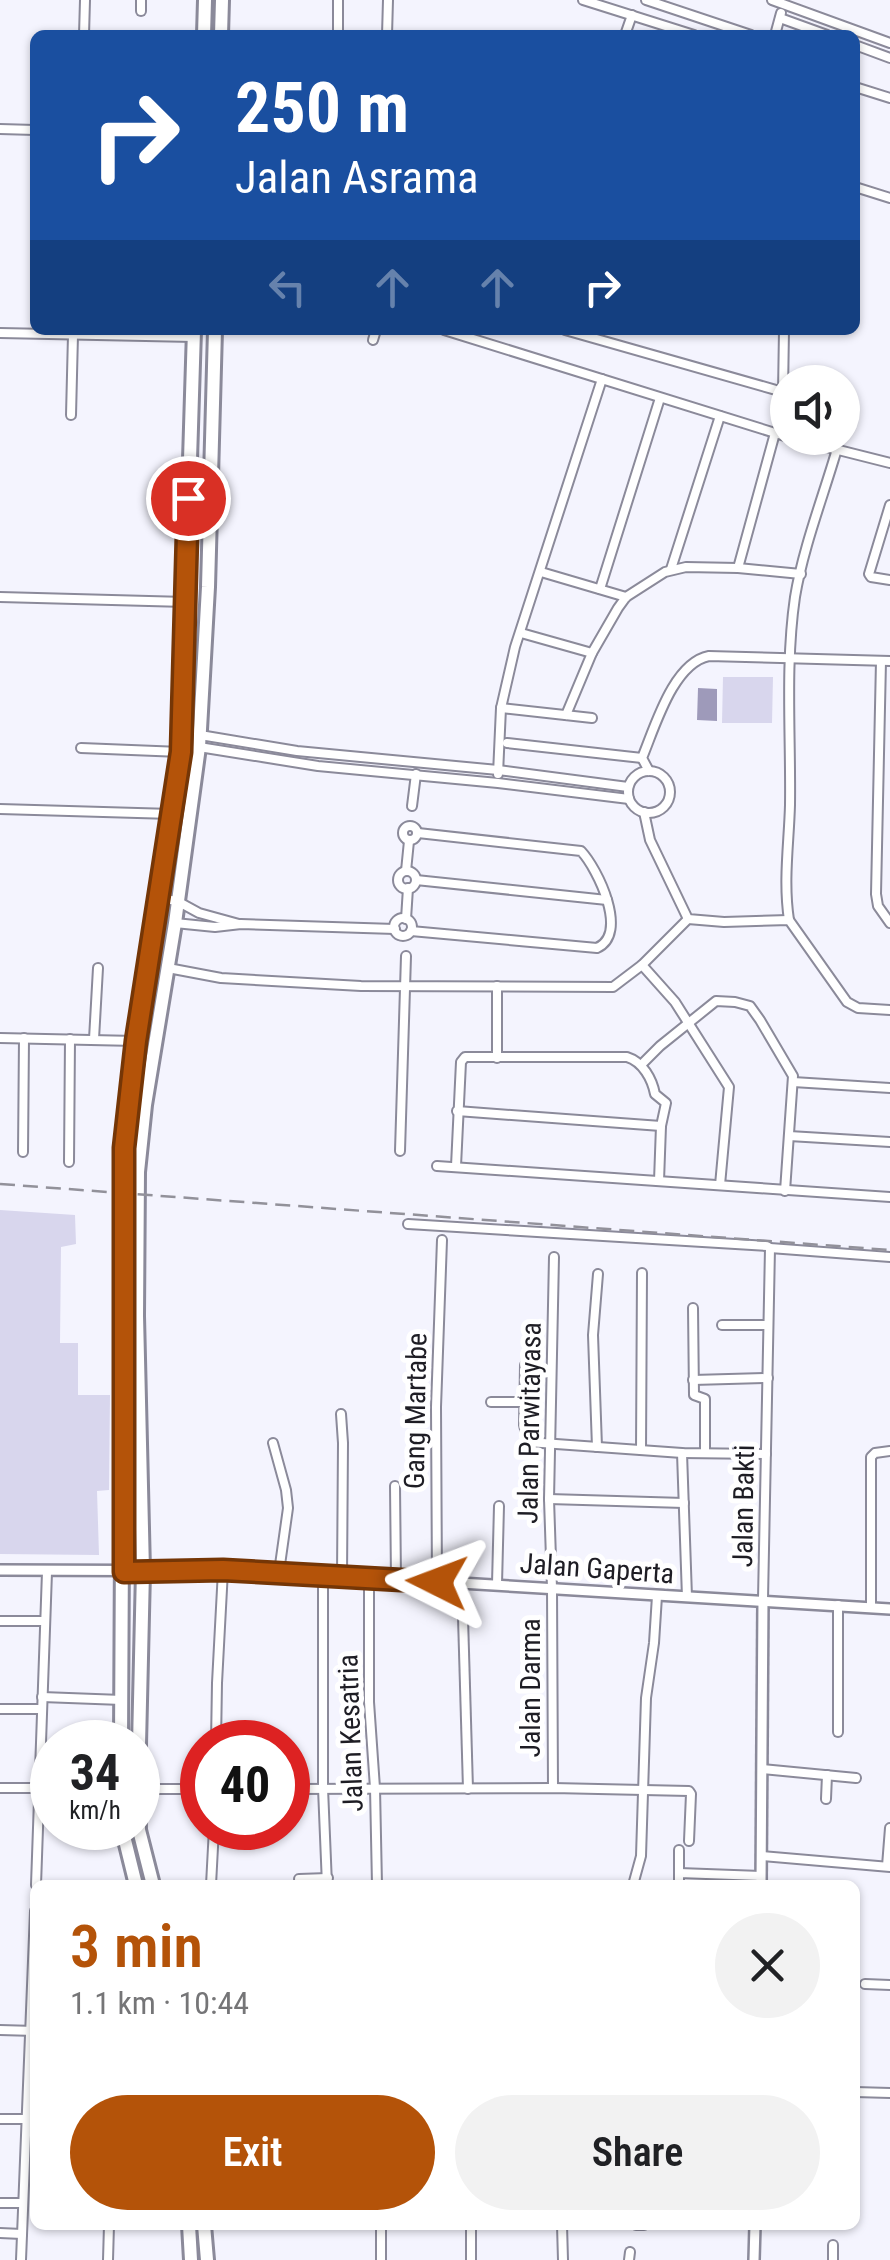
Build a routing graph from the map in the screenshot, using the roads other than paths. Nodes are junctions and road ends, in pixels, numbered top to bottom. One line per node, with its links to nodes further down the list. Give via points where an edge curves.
1 (85, 0): 14 (street)
2 (141, 0): 11 (street)
3 (205, 0): 15 (highway)
4 (222, 0): 16 (highway)
5 (338, 0): 17 (street)
6 (388, 0): 18 (street)
7 (583, 0): 12 (street)
8 (646, 0): 21 (street)
9 (772, 0): 10 (street)
10 (784, 4): 13 (street); 24 (street)
11 (141, 11)
12 (632, 15): 19 (street); 20 (street)
13 (780, 18): 22 (street); 23 (street)
14 (84, 30)
15 (204, 30)
16 (221, 30)
17 (338, 30)
18 (387, 30)
19 (628, 30)
20 (678, 30)
21 (736, 30)
22 (776, 30)
23 (812, 30)
24 (855, 30)
25 (860, 32): 26 (street)
26 (890, 43)
27 (860, 47): 28 (street)
28 (890, 58)
29 (860, 89): 30 (street)
30 (890, 98)
31 (0, 129): 32 (street)
32 (30, 130)
33 (860, 189): 34 (street)
34 (890, 198)
35 (0, 334): 36 (street)
36 (30, 334)
37 (73, 335): 45 (street)
38 (194, 335): 61 (highway)
39 (214, 335): 71 (highway)
40 (460, 335): 43 (street)
41 (584, 335): 42 (street, via 783,392)
42 (784, 335)
43 (602, 379): 44 (street); 55 (street)
44 (660, 398): 46 (street); 58 (street)
45 (71, 415)
46 (720, 416): 47 (street); 54 (street)
47 (770, 431)
48 (770, 454): 53 (street)
49 (836, 455): 56 (street)
50 (857, 455): 51 (street)
51 (890, 463)
52 (890, 505): 57 (street, via 869,574)
53 (738, 568): 54 (street); 56 (street)
54 (671, 569): 60 (street)
55 (541, 572): 58 (street); 62 (street)
56 (801, 574): 64 (street)
57 (890, 580)
58 (600, 589): 60 (street)
59 (0, 596): 61 (street)
60 (626, 597): 63 (street)
61 (186, 602): 74 (highway)
62 (521, 633): 63 (street); 66 (street)
63 (592, 653): 67 (street)
64 (791, 658): 65 (street); 76 (street, via 697,658 676,682); 101 (street)
65 (886, 661): 69 (street)
66 (500, 708): 67 (street); 78 (street)
67 (566, 716): 68 (street)
68 (592, 718)
69 (879, 735): 70 (street); 84 (street)
70 (890, 736)
71 (200, 741): 75 (street); 77 (street); 97 (highway)
72 (507, 743): 76 (street)
73 (81, 748): 74 (street)
74 (181, 752): 89 (highway)
75 (297, 752): 77 (street); 78 (street)
76 (642, 758): 79 (street)
77 (294, 762): 80 (street)
78 (498, 770): 81 (street); 82 (street)
79 (649, 771): 82 (street); 88 (street, via 667,781 670,794 664,807)
80 (416, 774): 81 (street); 86 (street)
81 (498, 782): 83 (street)
82 (628, 787): 83 (street)
83 (629, 799): 88 (street)
84 (878, 799): 85 (street); 90 (street)
85 (890, 800)
86 (412, 806)
87 (0, 810): 89 (street)
88 (644, 812): 100 (street, via 650,840)
89 (172, 814): 95 (highway)
90 (876, 862): 91 (street); 103 (street, via 878,906)
91 (890, 863)
92 (406, 871): 93 (street); 94 (street, via 398,880); 96 (street, via 409,841 418,833 576,849)
93 (416, 880): 94 (street); 96 (street)
94 (408, 888): 99 (street)
95 (158, 898): 97 (street); 120 (highway)
96 (607, 900): 107 (street, via 608,940 597,948)
97 (177, 901): 98 (street); 102 (highway)
98 (199, 913): 104 (street); 105 (street)
99 (406, 919): 106 (street); 107 (street)
100 (688, 919): 101 (street); 109 (street)
101 (789, 920): 114 (street, via 847,1002)
102 (175, 923): 105 (street); 111 (highway)
103 (890, 923)
104 (242, 924): 105 (street); 106 (street)
105 (197, 926)
106 (394, 929): 107 (street, via 400,936)
107 (411, 930)
108 (406, 956): 113 (street)
109 (642, 965): 112 (street, via 613,986); 115 (street)
110 (98, 968): 118 (street)
111 (168, 968): 113 (street); 168 (highway, via 138,1172)
112 (496, 986): 113 (street); 121 (street)
113 (406, 987): 129 (street)
114 (890, 1010)
115 (688, 1023): 122 (street); 123 (street, via 716,1001 750,1006); 135 (street, via 729,1086)
116 (0, 1038): 117 (street)
117 (24, 1038): 119 (street); 130 (street)
118 (94, 1039): 119 (street); 120 (street)
119 (70, 1040): 131 (street)
120 (136, 1041): 170 (highway, via 122,1193)
121 (497, 1058): 122 (street, via 627,1057); 125 (street, via 462,1060)
122 (641, 1065): 126 (street, via 666,1103)
123 (793, 1082): 124 (street); 127 (street)
124 (890, 1088)
125 (458, 1112): 126 (street); 133 (street)
126 (661, 1126): 134 (street)
127 (789, 1136): 128 (street); 136 (street)
128 (890, 1142)
129 (400, 1151)
130 (23, 1152)
131 (69, 1162)
132 (437, 1166): 133 (street)
133 (456, 1166): 134 (street)
134 (659, 1181): 135 (street)
135 (720, 1185): 136 (street)
136 (785, 1190): 137 (street)
137 (890, 1197)
138 (408, 1224): 140 (street)
139 (442, 1240): 176 (street, Gang Martabe)
140 (770, 1248): 141 (street); 146 (street, Jalan Bakti)
141 (890, 1257)
142 (554, 1258): 155 (street, Jalan Parwitayasa)
143 (642, 1273): 157 (street)
144 (598, 1274): 156 (street)
145 (693, 1308): 150 (street)
146 (767, 1324): 147 (street); 149 (street, Jalan Bakti)
147 (722, 1325)
148 (525, 1365): 152 (street)
149 (768, 1378): 150 (street); 161 (street, Jalan Bakti)
150 (693, 1380): 160 (street, via 694,1396 705,1399)
151 (491, 1402): 152 (street)
152 (524, 1402): 155 (street, via 527,1442)
153 (340, 1414): 173 (street)
154 (273, 1442): 171 (street, via 288,1508)
155 (550, 1444): 156 (street); 163 (street, Jalan Parwitayasa)
156 (597, 1447): 157 (street)
157 (642, 1450): 159 (street)
158 (890, 1451): 184 (street, via 871,1458)
159 (682, 1453): 160 (street); 164 (street)
160 (705, 1453): 161 (street)
161 (766, 1454): 182 (street, Jalan Bakti)
162 (395, 1486): 175 (street)
163 (549, 1499): 164 (street); 179 (street, Jalan Parwitayasa)
164 (684, 1503): 181 (street)
165 (499, 1506): 178 (street)
166 (0, 1570): 169 (street, Jalan Gaperta)
167 (223, 1570): 168 (street, Jalan Gaperta); 171 (street, Jalan Gaperta); 195 (street)
168 (143, 1571): 170 (street, Jalan Gaperta); 194 (highway)
169 (47, 1572): 170 (street, Jalan Gaperta); 186 (street)
170 (124, 1572): 189 (highway)
171 (276, 1572): 172 (street, Jalan Gaperta)
172 (323, 1576): 173 (street, Jalan Gaperta); 203 (street)
173 (342, 1576): 174 (street, Jalan Gaperta)
174 (368, 1578): 175 (street, Jalan Gaperta); 204 (street, Jalan Kesatria)
175 (396, 1579): 176 (street, Jalan Gaperta)
176 (437, 1582): 177 (street, Jalan Gaperta)
177 (462, 1583): 178 (street, Jalan Gaperta); 206 (street)
178 (498, 1584): 179 (street, Jalan Gaperta)
179 (552, 1588): 180 (street, Jalan Gaperta); 205 (street, Jalan Darma)
180 (657, 1596): 181 (street, Jalan Gaperta); 207 (street)
181 (686, 1596): 182 (street, Jalan Gaperta)
182 (764, 1600): 183 (street, Jalan Gaperta); 197 (street, Jalan Bakti)
183 (838, 1605): 184 (street, Jalan Gaperta); 196 (street)
184 (871, 1606): 185 (street, Jalan Gaperta)
185 (890, 1608)
186 (44, 1620): 187 (street); 188 (street)
187 (0, 1621)
188 (42, 1697): 189 (street); 191 (street)
189 (122, 1700): 193 (highway)
190 (0, 1709): 191 (street)
191 (41, 1709): 192 (street)
192 (41, 1720)
193 (122, 1720)
194 (140, 1720)
195 (216, 1720)
196 (838, 1732)
197 (762, 1769): 198 (street); 216 (street, Jalan Bakti)
198 (827, 1775): 199 (street); 208 (street)
199 (856, 1778)
200 (0, 1788): 201 (street)
201 (30, 1788)
202 (310, 1788): 203 (street)
203 (323, 1788): 204 (street); 223 (street)
204 (375, 1788): 206 (street); 224 (street, Jalan Kesatria)
205 (553, 1788): 206 (street); 207 (street)
206 (468, 1789)
207 (641, 1790): 210 (street, via 690,1792); 225 (street)
208 (826, 1800)
209 (890, 1828): 217 (street)
210 (689, 1841)
211 (37, 1850): 219 (street)
212 (127, 1850): 220 (highway)
213 (145, 1850): 221 (highway)
214 (213, 1850): 222 (street)
215 (679, 1850): 218 (street)
216 (761, 1856): 217 (street); 227 (street, Jalan Bakti)
217 (889, 1866)
218 (679, 1873): 226 (street); 227 (street)
219 (36, 1880)
220 (135, 1880)
221 (152, 1880)
222 (211, 1880)
223 (327, 1880)
224 (377, 1880)
225 (634, 1880)
226 (679, 1880)
227 (762, 1880)
228 (865, 1984): 229 (street)
229 (890, 1985)
230 (0, 2030): 231 (street)
231 (30, 2031)
232 (860, 2092): 233 (street)
233 (890, 2093)
234 (0, 2119): 235 (street)
235 (30, 2119)
236 (30, 2130): 238 (street)
237 (0, 2203): 238 (street)
238 (23, 2204): 247 (street)
239 (109, 2230): 250 (street)
240 (189, 2230): 251 (highway)
241 (204, 2230): 252 (highway)
242 (381, 2230): 253 (street)
243 (471, 2230): 254 (street)
244 (562, 2230): 255 (street)
245 (755, 2230): 256 (street)
246 (0, 2233): 247 (street)
247 (22, 2234): 249 (street)
248 (833, 2244): 257 (street)
249 (21, 2260)
250 (108, 2260)
251 (191, 2260)
252 (207, 2260)
253 (381, 2260)
254 (471, 2260)
255 (562, 2260)
256 (754, 2260)
257 (833, 2260)

